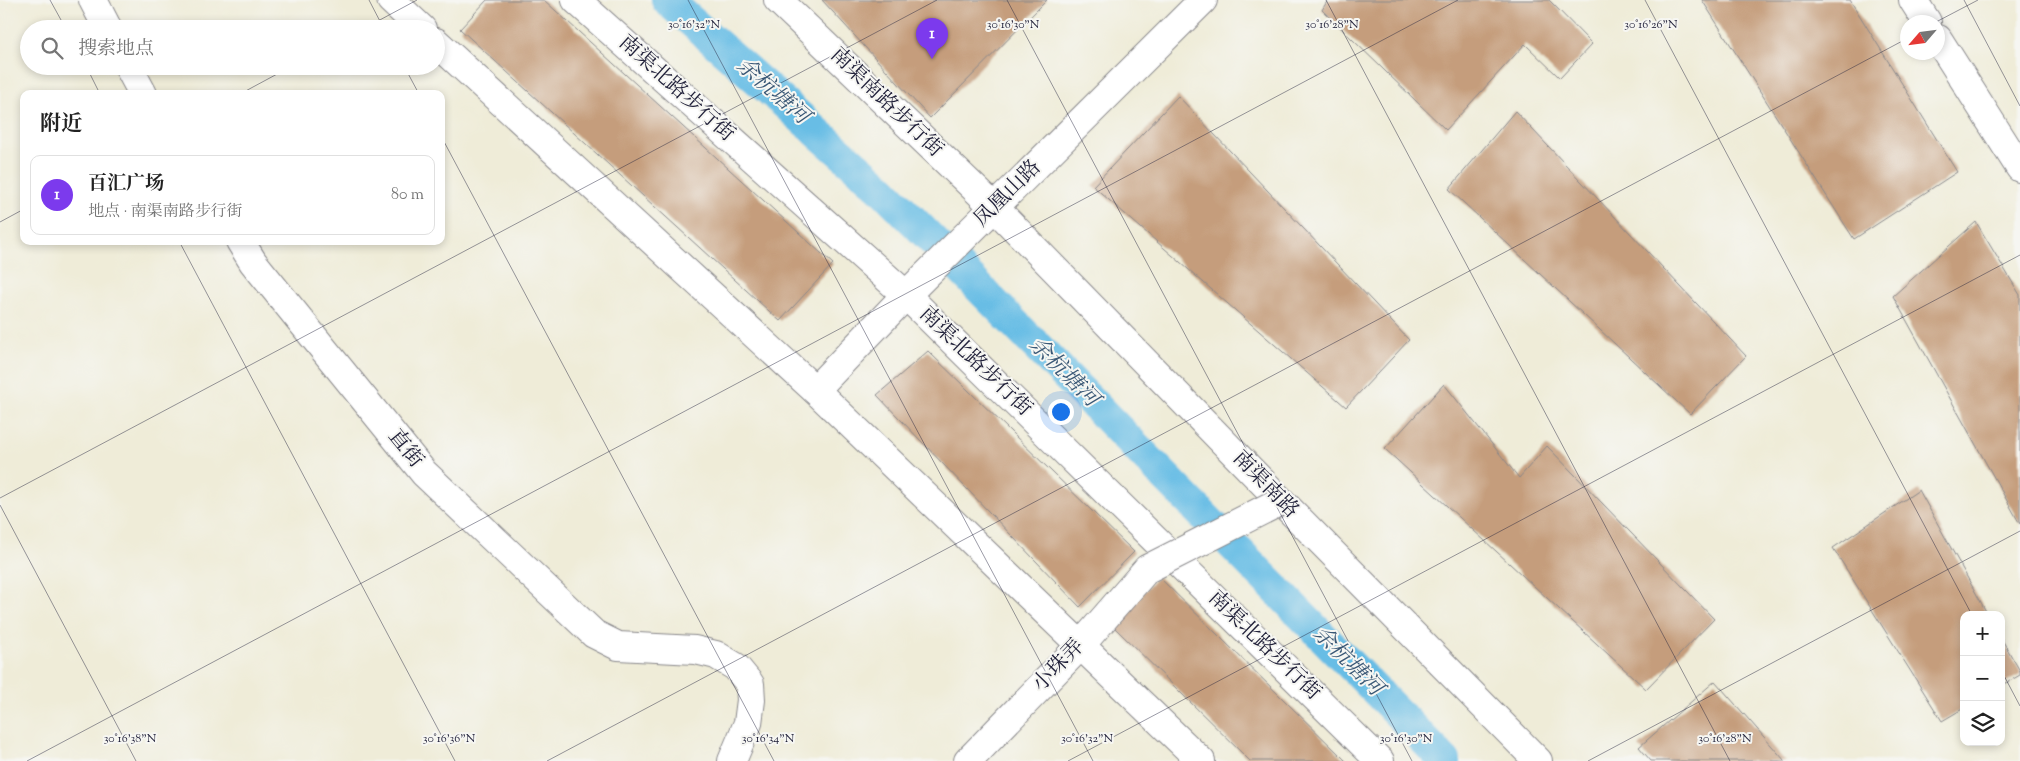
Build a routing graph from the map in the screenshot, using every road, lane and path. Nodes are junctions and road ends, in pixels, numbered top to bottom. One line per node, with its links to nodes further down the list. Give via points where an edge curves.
1 (93, 0): 8 (street)
2 (391, 0): 9 (street)
3 (576, 0): 17 (street, 南渠北路步行街)
4 (778, 0): 15 (street, 南渠南路步行街)
5 (1203, 0): 15 (street, 凤凰山路)
6 (1913, 0): 7 (street)
7 (1923, 15)
8 (103, 20)
9 (412, 20)
10 (445, 50): 18 (street)
11 (1945, 50): 14 (street)
12 (133, 75): 13 (street)
13 (141, 90)
14 (2020, 168)
15 (994, 207): 17 (street, 凤凰山路); 19 (street, 南渠南路)
16 (242, 245): 21 (street, 直街, via 424,473 594,634 618,646 695,650 716,655 736,667 750,684 751,700 748,723)
17 (906, 295): 18 (street, 凤凰山路); 24 (street, 南渠北路步行街)
18 (815, 390): 20 (street)
19 (1281, 502): 20 (street, 小珠弄, bridge, via 1147,568); 25 (street, 南渠南路)
20 (1080, 646): 22 (street, 小珠弄); 23 (street)
21 (732, 761)
22 (968, 761)
23 (1201, 761)
24 (1380, 761)
25 (1538, 761)

